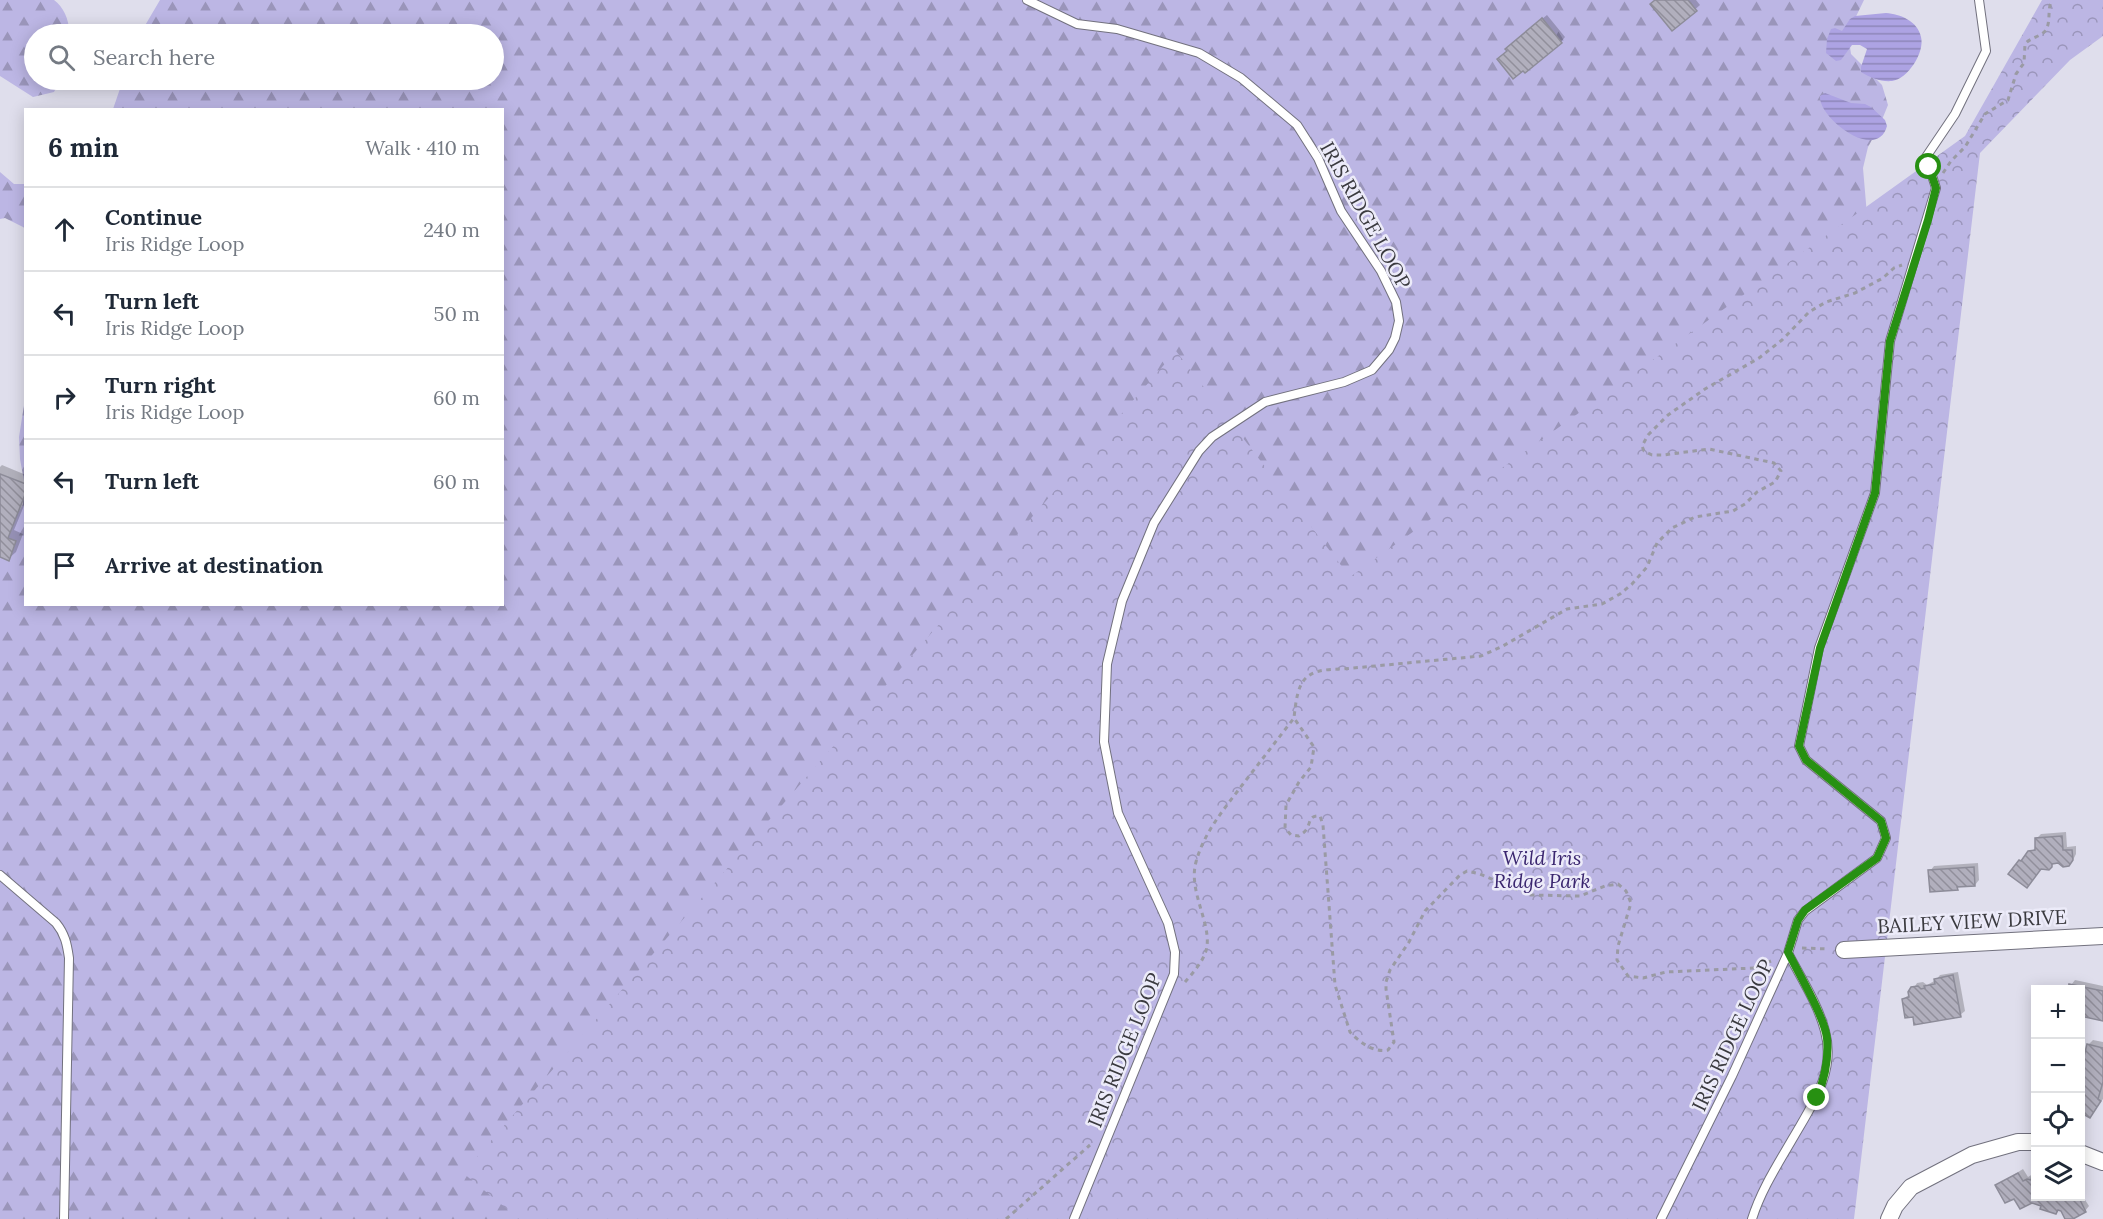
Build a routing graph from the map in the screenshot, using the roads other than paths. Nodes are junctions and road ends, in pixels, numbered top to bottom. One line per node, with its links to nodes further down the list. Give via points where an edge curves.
1 (1027, 0): 11 (lane, IRIS RIDGE LOOP, via 1077,24 1117,29 1199,53 1241,78 1297,125 1318,158 1341,211 1381,271 1396,302 1399,321 1389,350 1372,370 1344,382 1265,402 1212,437 1199,451 1154,524 1122,601 1107,664 1104,742 1118,813 1168,923 1175,952 1174,974)
2 (1979, 0): 6 (lane, IRIS RIDGE LOOP, via 1986,51 1955,114 1926,157 1936,188 1890,341 1875,493 1820,648 1799,746 1806,760 1881,821 1886,838 1877,858 1805,910)
3 (0, 875): 10 (lane, via 56,923 68,945)
4 (2103, 936): 5 (street, BAILEY VIEW DRIVE)
5 (1844, 950)
6 (1788, 952): 12 (lane, IRIS RIDGE LOOP); 13 (lane, via 1825,1029 1825,1075 1817,1098 1773,1172)
7 (2031, 1142): 14 (street, via 1972,1155 1911,1187)
8 (2085, 1155): 9 (street)
9 (2103, 1161)
10 (64, 1219)
11 (1074, 1219)
12 (1661, 1219)
13 (1752, 1219)
14 (1889, 1219)

